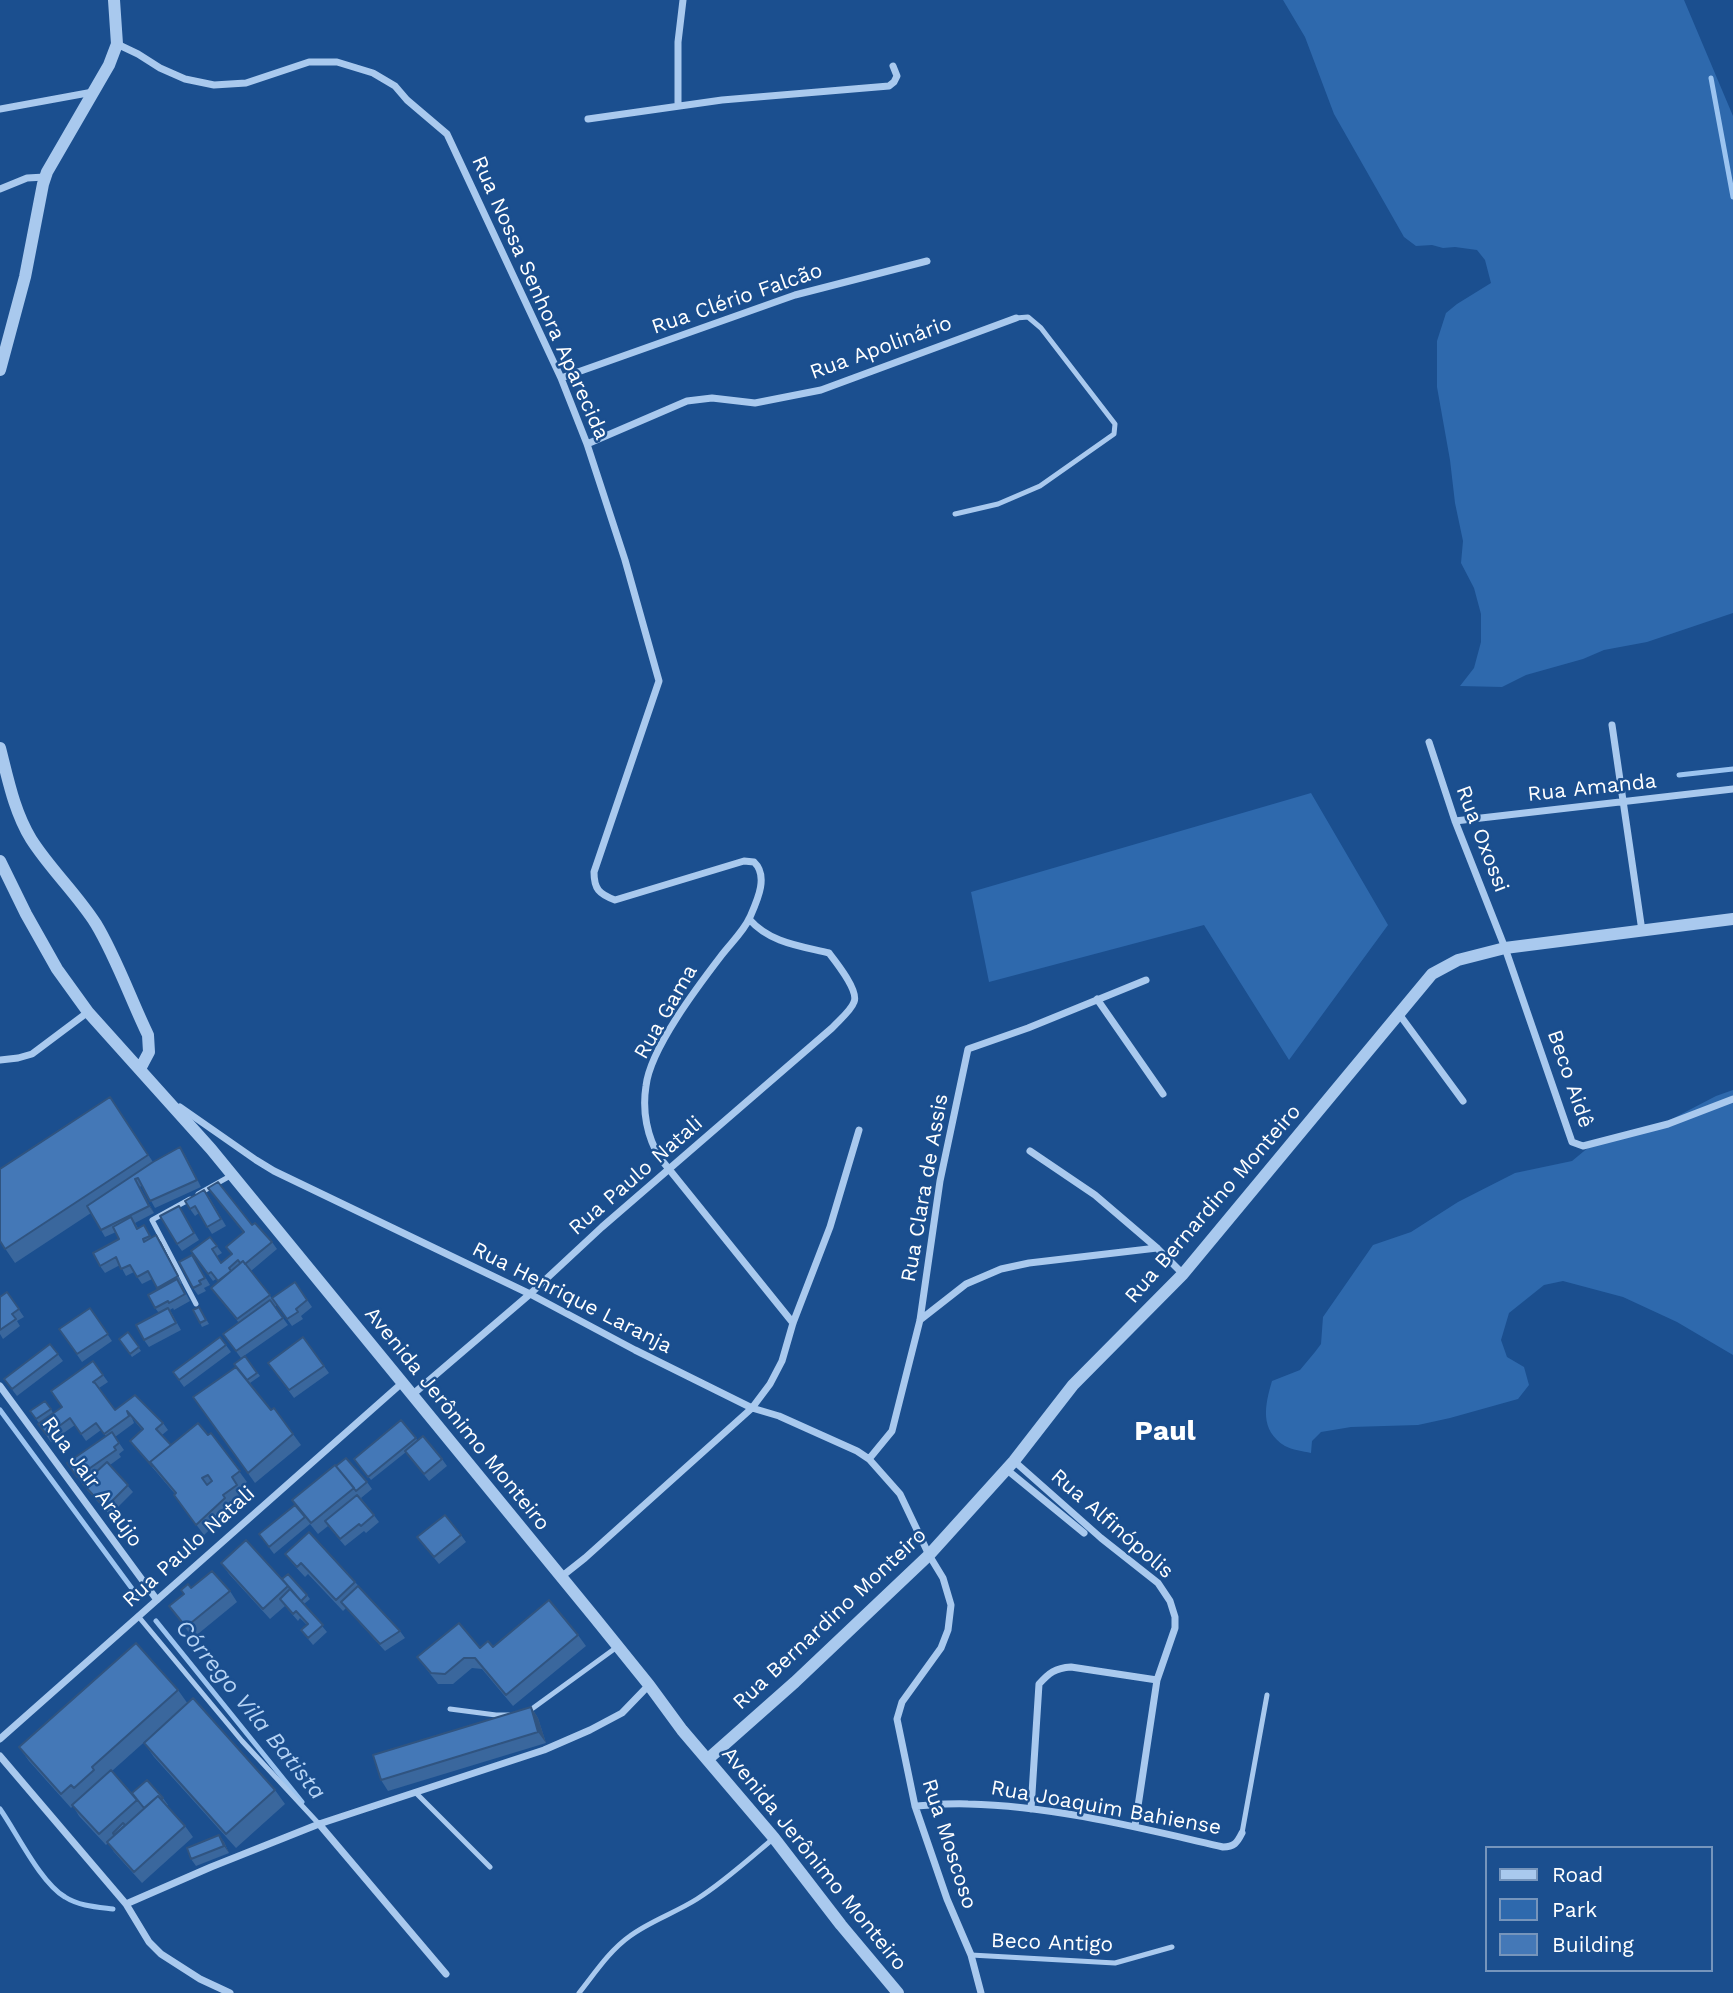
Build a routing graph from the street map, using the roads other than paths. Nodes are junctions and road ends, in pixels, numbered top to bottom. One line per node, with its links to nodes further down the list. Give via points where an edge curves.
1 (114, 0): 3 (street)
2 (683, 0): 6 (street)
3 (117, 44): 5 (street); 14 (street, Rua Nossa Senhora Aparecida, via 185,79 214,85 246,83 309,62 337,62 373,73 395,86 447,134)
4 (893, 66): 6 (street, via 897,76 889,86)
5 (93, 92): 7 (street); 9 (street)
6 (678, 106): 8 (street)
7 (0, 109)
8 (588, 119)
9 (45, 177): 10 (street, via 27,178); 13 (street)
10 (0, 189)
11 (927, 261): 14 (street, Rua Clério Falcão, via 795,295)
12 (1016, 318): 15 (street, Rua Apolinário, via 821,390 755,403 712,398 687,401); 16 (lane, via 1028,317 1041,328 1116,429 1040,486 998,504)
13 (0, 370)
14 (561, 378): 15 (street, Rua Nossa Senhora Aparecida)
15 (587, 444): 24 (street, Rua Nossa Senhora Aparecida, via 659,681 594,872 594,886 615,900 744,861 754,862 762,873 762,883)
16 (955, 514)
17 (1612, 725): 21 (street)
18 (1429, 743): 22 (street, Rua Oxossi)
19 (0, 748): 33 (street, via 21,820 98,928 148,1035 149,1052)
20 (1733, 789): 21 (street, Rua Amanda)
21 (1622, 803): 22 (street, Rua Amanda); 26 (street)
22 (1455, 821): 27 (street, Rua Oxossi)
23 (0, 861): 30 (street, Avenida Jerônimo Monteiro, via 57,969)
24 (749, 919): 40 (street, Rua Gama, via 698,985 655,1055 646,1085 645,1120 652,1146); 40 (street, Rua Paulo Natali, via 784,943 829,953 855,995 854,1003 832,1028)
25 (1733, 919): 26 (street, Rua Bernardino Monteiro)
26 (1642, 931): 27 (street, Rua Bernardino Monteiro)
27 (1505, 948): 31 (street, Rua Bernardino Monteiro, via 1458,960 1432,974); 36 (street, Beco Aidê, via 1572,1142 1583,1146 1668,1124)
28 (1146, 979): 29 (street, Rua Clara de Assis)
29 (1097, 999): 34 (street); 46 (street, Rua Clara de Assis, via 968,1049 940,1181)
30 (88, 1012): 32 (street, via 32,1054); 33 (street, Avenida Jerônimo Monteiro)
31 (1399, 1014): 37 (street); 43 (street, Rua Bernardino Monteiro)
32 (0, 1059)
33 (140, 1069): 35 (street, Avenida Jerônimo Monteiro)
34 (1163, 1094)
35 (168, 1099): 41 (street, Avenida Jerônimo Monteiro); 44 (street, Rua Henrique Laranja, via 274,1171)
36 (1733, 1099)
37 (1463, 1101)
38 (859, 1130): 47 (street, via 830,1227)
39 (1030, 1151): 42 (street, via 1095,1195)
40 (670, 1170): 44 (street, Rua Paulo Natali); 47 (street, Rua Gama)
41 (232, 1175): 45 (lane, via 152,1220); 48 (street, Avenida Jerônimo Monteiro)
42 (1157, 1248): 43 (street); 46 (street, via 1001,1269 966,1284)
43 (1183, 1274): 53 (street, Rua Bernardino Monteiro, via 1073,1385)
44 (530, 1294): 50 (street, Rua Paulo Natali); 51 (street, Rua Henrique Laranja)
45 (196, 1304)
46 (920, 1320): 52 (street, Rua Clara de Assis, via 892,1430)
47 (793, 1322): 51 (street, via 782,1361)
48 (401, 1383): 50 (street, Avenida Jerônimo Monteiro); 57 (street, Rua Paulo Natali)
49 (0, 1386): 57 (street, Rua Jair Araújo)
50 (412, 1395): 56 (street, Avenida Jerônimo Monteiro)
51 (752, 1408): 52 (street, Rua Henrique Laranja); 56 (street)
52 (869, 1459): 55 (street, Rua Henrique Laranja, via 900,1494)
53 (1010, 1465): 54 (street, Rua Alfinópolis); 55 (street, Rua Bernardino Monteiro); 60 (street, Rua Alfinópolis, via 1158,1583 1170,1601 1175,1628)
54 (1084, 1533)
55 (929, 1555): 66 (street, Rua Bernardino Monteiro); 68 (street, Rua Moscoso, via 943,1578 951,1605 941,1648 902,1702 897,1719)
56 (561, 1577): 59 (street, Avenida Jerônimo Monteiro)
57 (157, 1600): 58 (street, Rua Paulo Natali)
58 (138, 1616): 64 (street, Rua Paulo Natali); 70 (lane, via 242,1741)
59 (618, 1646): 61 (street, Avenida Jerônimo Monteiro); 63 (lane, via 532,1710 496,1715)
60 (1157, 1680): 69 (street, via 1071,1667 1050,1672 1039,1684); 71 (street, Rua Alfinópolis)
61 (649, 1685): 66 (street, Avenida Jerônimo Monteiro); 67 (street, via 622,1713 590,1730)
62 (1267, 1695): 72 (lane)
63 (450, 1709)
64 (0, 1739)
65 (0, 1756): 75 (street)
66 (708, 1759): 73 (street, Avenida Jerônimo Monteiro)
67 (415, 1792): 70 (street); 74 (lane)
68 (915, 1807): 69 (street, Rua Joaquim Bahiense, via 965,1803); 77 (street, Rua Moscoso)
69 (1031, 1809): 71 (street, Rua Joaquim Bahiense)
70 (319, 1824): 75 (street); 78 (street)
71 (1135, 1826): 72 (street, Rua Joaquim Bahiense, via 1223,1847 1232,1847)
72 (1242, 1833)
73 (774, 1838): 80 (lane, via 711,1890 631,1935); 81 (street, Avenida Jerônimo Monteiro)
74 (490, 1867)
75 (126, 1904): 79 (street, via 161,1954)
76 (1172, 1947): 77 (lane, Beco Antigo, via 1115,1963)
77 (971, 1955): 82 (street, Rua Moscoso)
78 (446, 1974)
79 (230, 1993)
80 (579, 1993)
81 (898, 1993)
82 (981, 1993)

